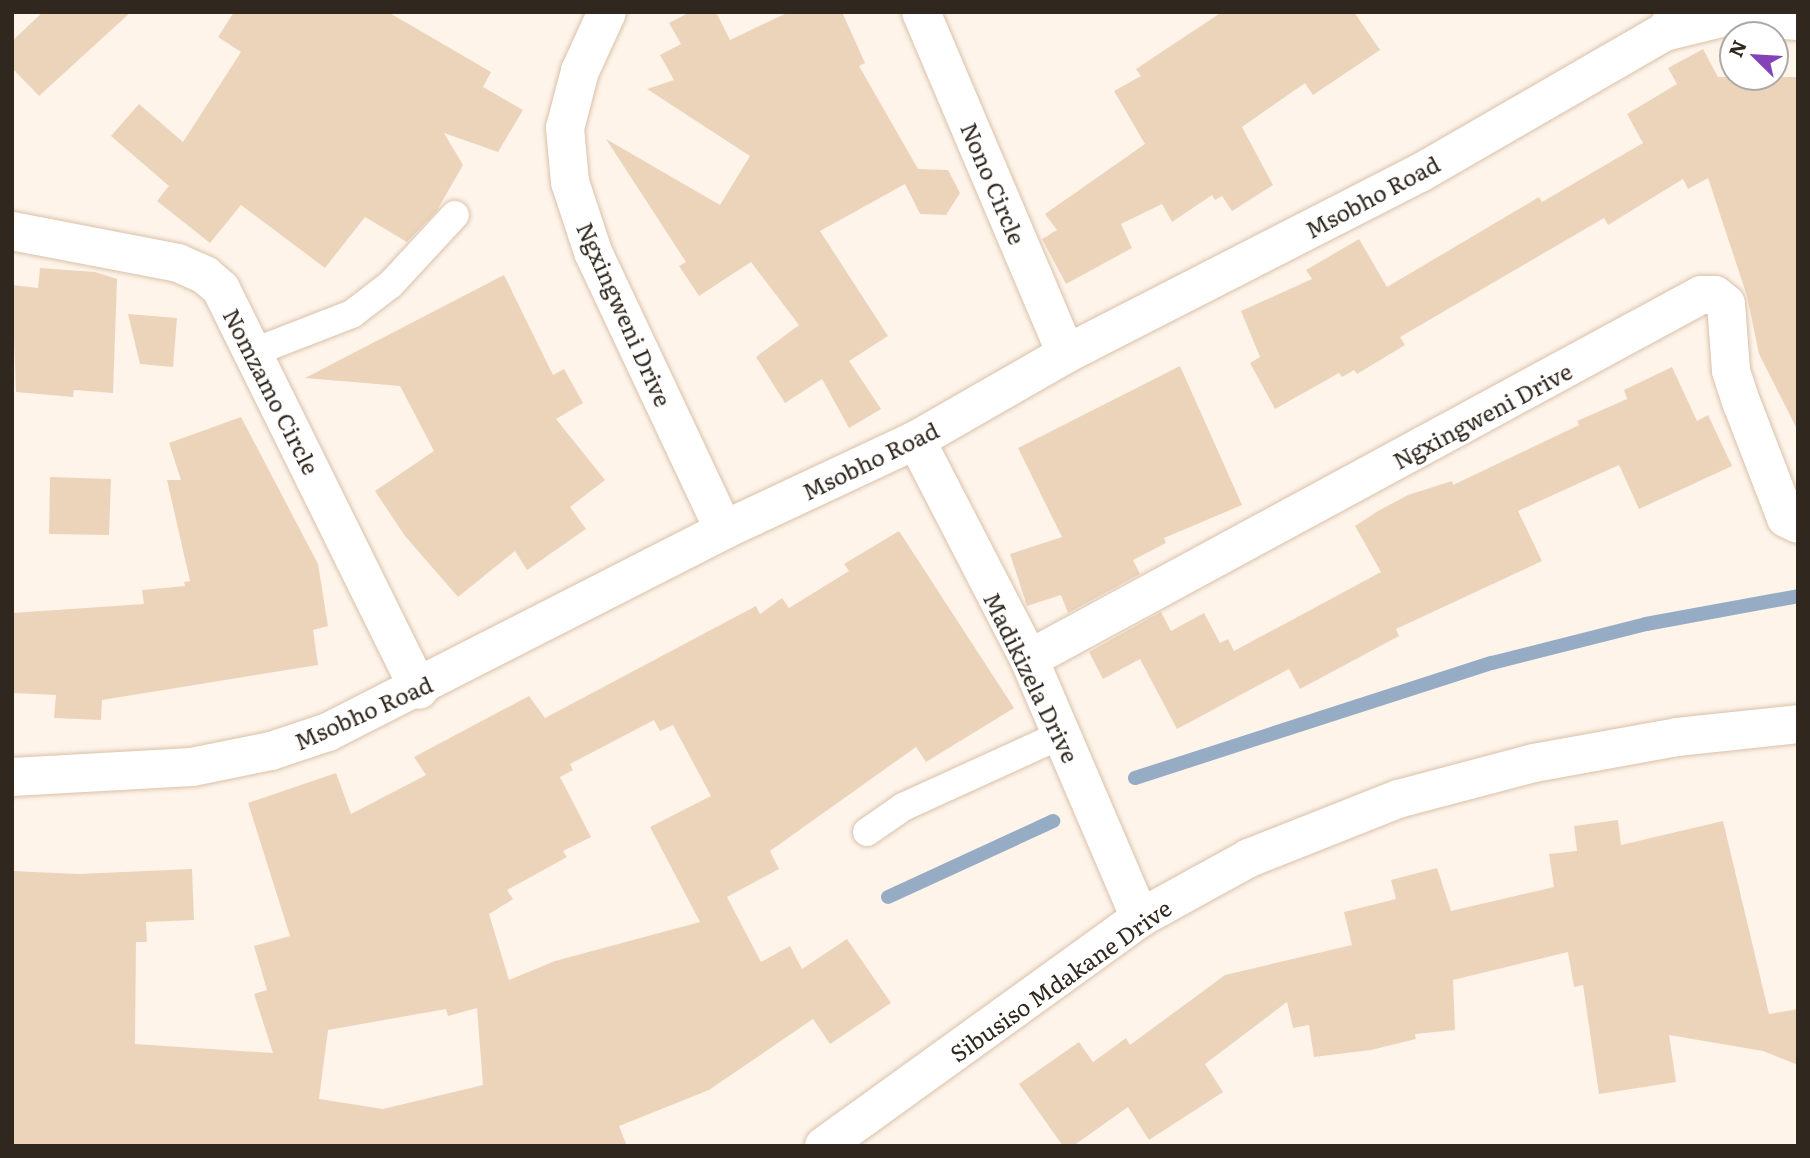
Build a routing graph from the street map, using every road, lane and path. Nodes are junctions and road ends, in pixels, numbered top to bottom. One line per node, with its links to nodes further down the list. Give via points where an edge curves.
1 (607, 12): 11 (street, Ngxingweni Drive, via 580,71 565,128 570,182 593,252)
2 (921, 12): 8 (street, Nono Circle)
3 (1798, 21): 4 (street, Msobho Road, via 1729,16)
4 (1673, 22): 8 (street, Msobho Road, via 1420,173)
5 (456, 215): 7 (lane, via 391,284 352,314)
6 (12, 231): 7 (street, Nomzamo Circle, via 115,248 178,263 205,275 221,289)
7 (254, 352): 13 (street, Nomzamo Circle)
8 (1066, 354): 9 (street, Msobho Road)
9 (916, 440): 11 (street, Msobho Road); 12 (street, Madikizela Drive)
10 (1798, 524): 12 (street, Ngxingweni Drive, via 1786,518 1731,371 1726,304 1715,295 1701,295)
11 (724, 530): 13 (street, Msobho Road)
12 (1028, 659): 15 (street, Madikizela Drive)
13 (419, 690): 16 (street, Msobho Road, via 328,732 271,751 192,767)
14 (1798, 724): 18 (street, Sibusiso Mdakane Drive, via 1677,737 1573,756 1398,799 1249,858)
15 (1062, 735): 17 (lane, via 903,807); 18 (street, Madikizela Drive)
16 (12, 777)
17 (867, 832)
18 (1140, 919): 19 (street, Sibusiso Mdakane Drive)
19 (824, 1146)

